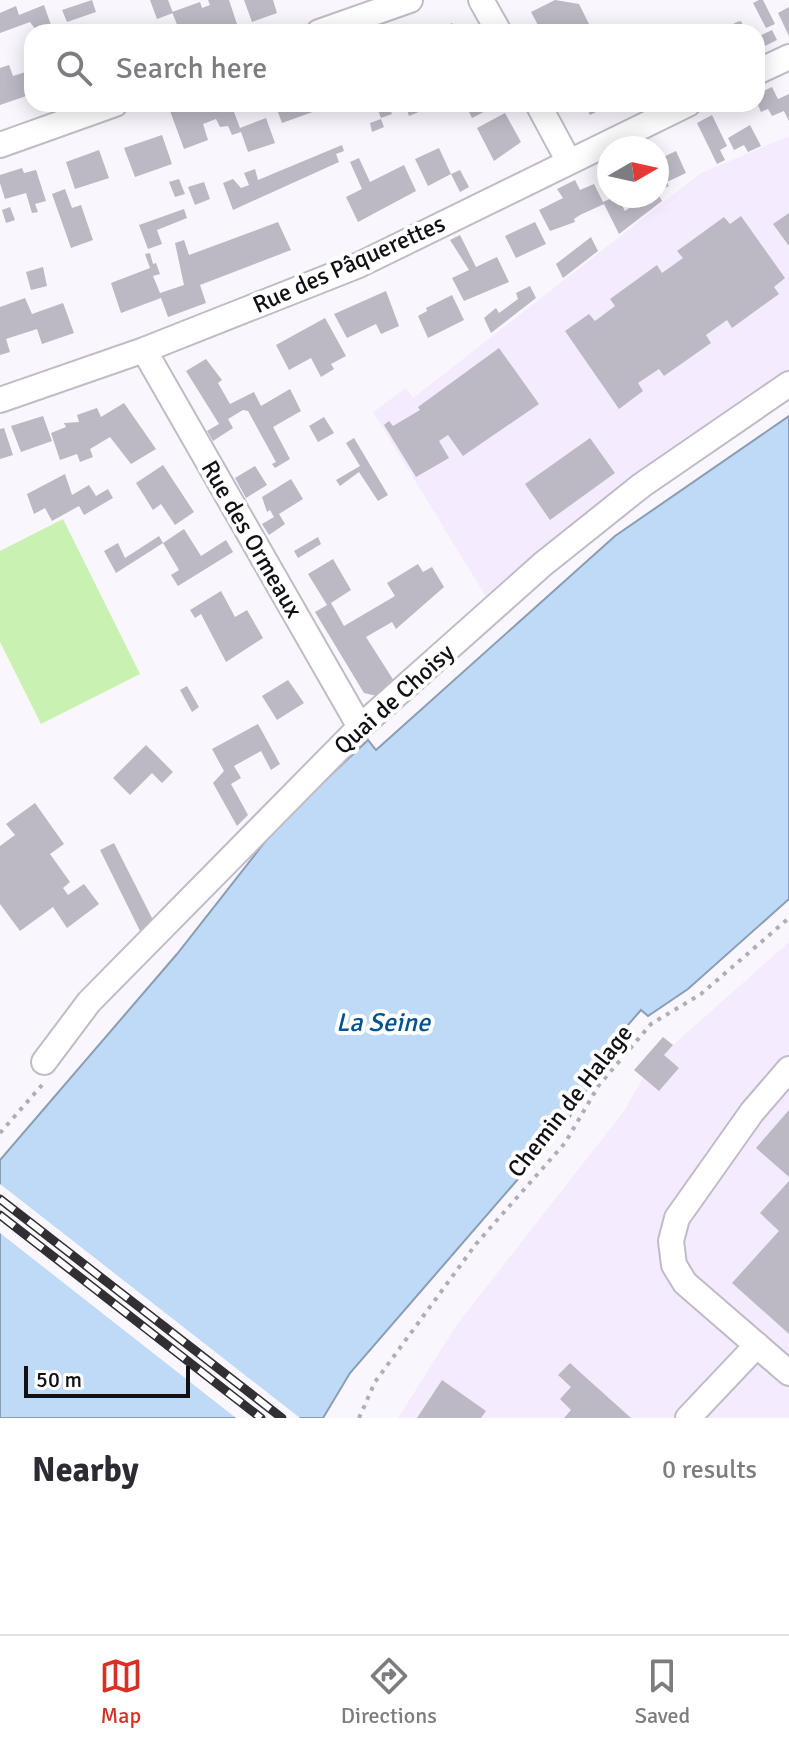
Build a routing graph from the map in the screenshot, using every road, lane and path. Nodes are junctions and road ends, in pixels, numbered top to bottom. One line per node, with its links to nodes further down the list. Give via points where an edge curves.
1 (410, 0): 3 (street)
2 (481, 0): 4 (street)
3 (342, 24)
4 (494, 24)
5 (789, 57): 6 (street)
6 (765, 68)
7 (93, 112): 10 (street)
8 (542, 112): 11 (street)
9 (671, 112): 11 (street, Rue des Pâquerettes)
10 (0, 145)
11 (568, 160): 12 (street, Rue des Pâquerettes, via 359,265)
12 (144, 350): 14 (street, Rue des Pâquerettes); 15 (street, Rue des Ormeaux)
13 (789, 384): 15 (street, Quai de Choisy, via 642,485)
14 (0, 400)
15 (360, 727): 17 (street, Quai de Choisy, via 89,1002)
16 (789, 918): 23 (path, Chemin de Halage, via 701,994 651,1024 599,1085 565,1143 476,1244 375,1382)
17 (44, 1062)
18 (789, 1069): 21 (street, via 677,1218 671,1241 674,1265 685,1283)
19 (33, 1096): 20 (path)
20 (0, 1133)
21 (757, 1345): 22 (street); 24 (street)
22 (789, 1373)
23 (359, 1418)
24 (688, 1418)

